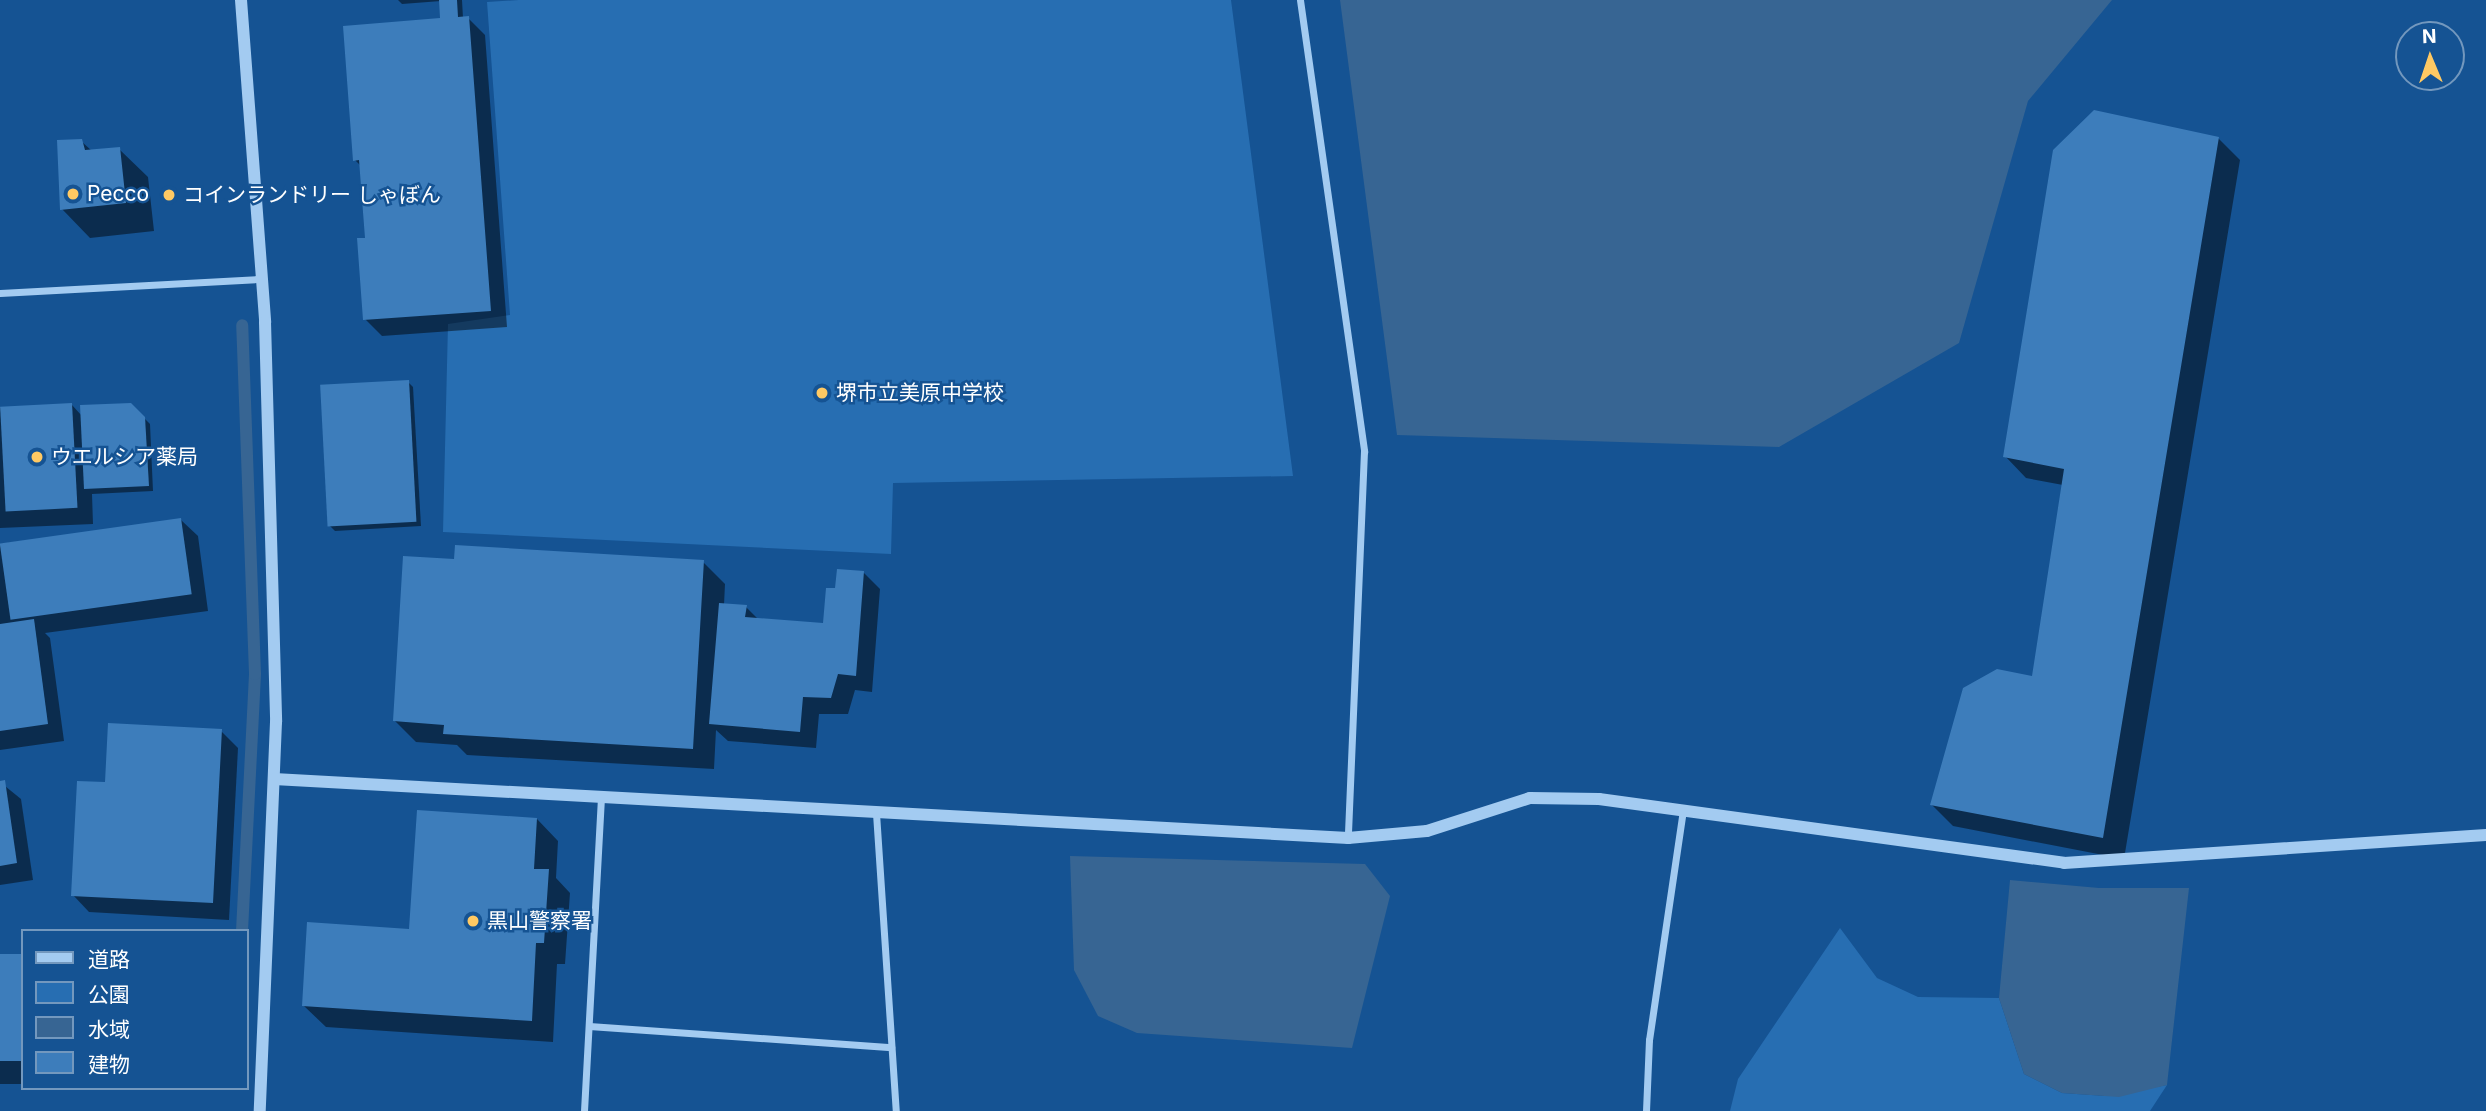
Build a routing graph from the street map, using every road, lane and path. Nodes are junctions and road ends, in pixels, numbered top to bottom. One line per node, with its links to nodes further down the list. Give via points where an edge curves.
1 (240, 0): 3 (street)
2 (1300, 0): 10 (street, via 1364,451)
3 (262, 279): 4 (street); 5 (street, via 272,527)
4 (0, 293)
5 (274, 779): 6 (street); 13 (street)
6 (601, 798): 8 (street); 11 (street)
7 (1684, 811): 9 (street, via 2064,863); 10 (street, via 1599,799 1530,798 1427,831); 16 (street, via 1650,1040)
8 (877, 813): 10 (street); 12 (street)
9 (2486, 835)
10 (1348, 838)
11 (589, 1026): 12 (street); 14 (street)
12 (891, 1047): 15 (street)
13 (260, 1111)
14 (584, 1111)
15 (896, 1111)
16 (1646, 1111)

